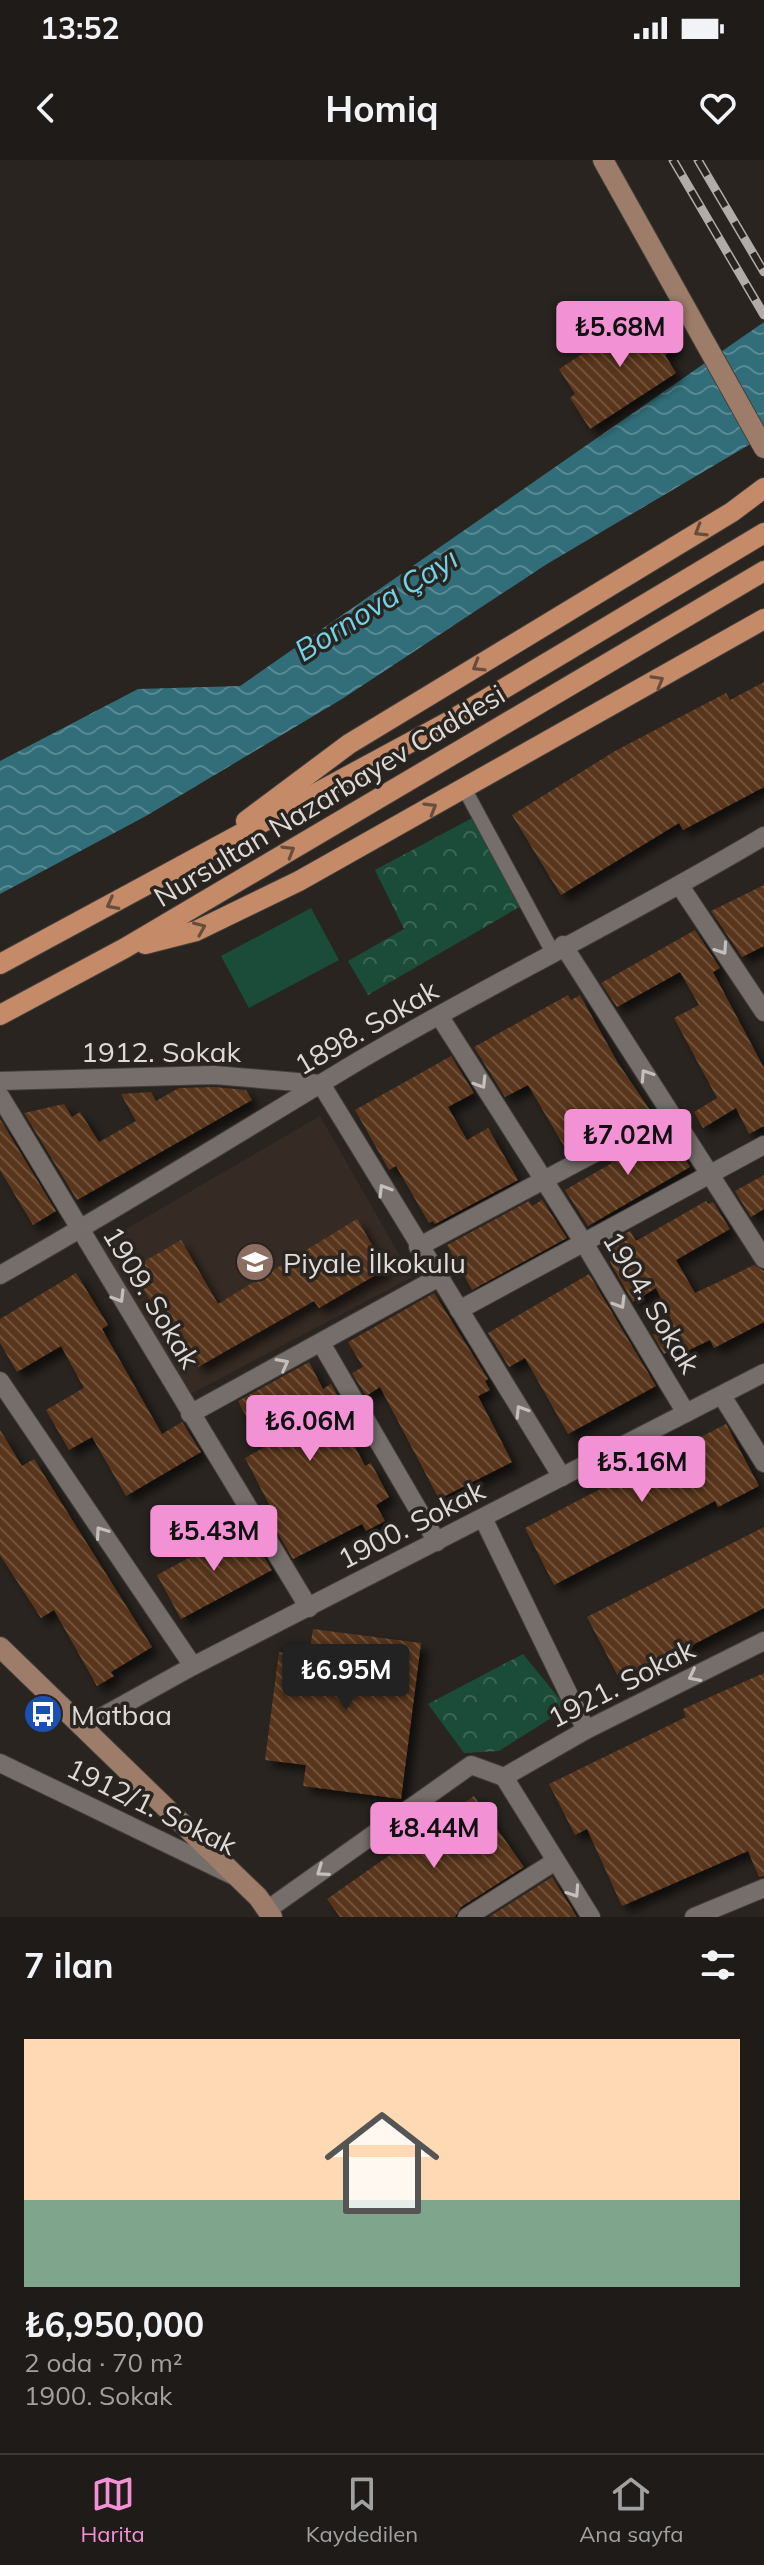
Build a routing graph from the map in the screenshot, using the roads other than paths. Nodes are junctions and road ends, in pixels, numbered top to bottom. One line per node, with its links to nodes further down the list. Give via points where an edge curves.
1 (603, 160): 2 (main road)
2 (764, 448)
3 (764, 488): 9 (main road, one-way to 9, via 349,744)
4 (764, 533): 9 (main road, Nursultan Nazarbayev Caddesi, via 448,722)
5 (764, 571): 11 (main road, Nursultan Nazarbayev Caddesi, one-way to 5)
6 (764, 619): 7 (main road, one-way to 6)
7 (464, 788): 11 (main road, one-way to 7, via 196,931 312,874); 12 (street)
8 (764, 836): 10 (street, 1898. Sokak)
9 (205, 854): 13 (main road, Nursultan Nazarbayev Caddesi, one-way to 13)
10 (680, 886): 12 (street, 1898. Sokak); 14 (street, one-way to 14)
11 (125, 948): 15 (main road, Nursultan Nazarbayev Caddesi)
12 (558, 948): 16 (street, 1898. Sokak); 20 (street, one-way to 12)
13 (0, 964)
14 (764, 1012)
15 (0, 1015)
16 (440, 1017): 18 (street, 1898. Sokak); 23 (street, 1904. Sokak, one-way to 23)
17 (0, 1081): 18 (street, 1912. Sokak, via 214,1075)
18 (321, 1084): 24 (street, 1898. Sokak); 26 (street, one-way to 18)
19 (0, 1096): 24 (street, 1909. Sokak)
20 (670, 1113): 22 (street); 23 (street)
21 (764, 1145): 22 (street)
22 (709, 1174): 25 (street); 27 (street)
23 (543, 1181): 25 (street, 1904. Sokak); 26 (street)
24 (79, 1230): 28 (street, 1898. Sokak); 36 (street, 1909. Sokak, one-way to 36)
25 (584, 1243): 30 (street); 35 (street, 1904. Sokak, one-way to 35)
26 (418, 1247): 29 (street)
27 (764, 1259)
28 (0, 1275)
29 (439, 1277): 30 (street); 31 (street)
30 (459, 1310): 38 (street, one-way to 30)
31 (321, 1343): 36 (street, one-way to 31); 40 (street)
32 (764, 1373): 34 (street, 1900. Sokak)
33 (0, 1381): 44 (street, one-way to 33)
34 (722, 1396): 35 (street, 1900. Sokak); 37 (street)
35 (686, 1413): 38 (street, 1900. Sokak)
36 (190, 1414): 41 (street, 1909. Sokak)
37 (764, 1463)
38 (562, 1477): 39 (street, 1900. Sokak)
39 (483, 1518): 40 (street, 1900. Sokak); 46 (street)
40 (437, 1542): 41 (street, 1900. Sokak)
41 (309, 1608): 44 (street, 1900. Sokak)
42 (764, 1641): 46 (street, 1921. Sokak, one-way to 46)
43 (0, 1647): 45 (main road)
44 (193, 1666): 45 (street, 1900. Sokak)
45 (85, 1726): 50 (main road)
46 (586, 1730): 48 (street, 1921. Sokak)
47 (0, 1763): 50 (street, 1912/1. Sokak)
48 (504, 1777): 49 (street); 52 (street, one-way to 52, via 471,1765)
49 (554, 1862): 53 (street); 54 (street, one-way to 54)
50 (237, 1878): 52 (main road)
51 (764, 1888): 55 (street)
52 (269, 1913)
53 (467, 1917)
54 (591, 1917)
55 (694, 1917)

